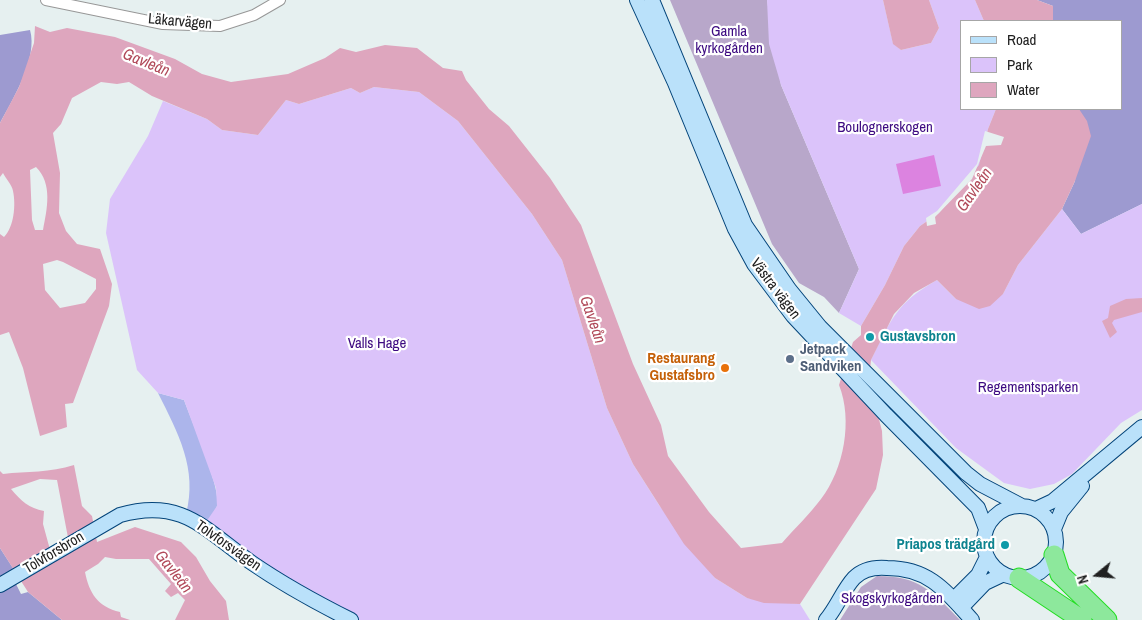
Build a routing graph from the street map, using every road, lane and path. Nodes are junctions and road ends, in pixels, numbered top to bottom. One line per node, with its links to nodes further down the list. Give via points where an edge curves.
1 (46, 0): 2 (street, Läkarvägen, via 163,24 220,26 254,15)
2 (280, 0)
3 (637, 0): 5 (main road, Västra vägen, via 735,229 776,296)
4 (652, 0): 5 (main road, Västra vägen, via 746,225)
5 (816, 330): 8 (main road, Västra vägen, via 966,474); 11 (main road, Västra vägen, via 886,416 978,508)
6 (1142, 427): 7 (main road)
7 (1097, 464): 9 (main road, via 1053,501); 12 (main road, via 1061,512)
8 (1022, 506): 9 (main road); 11 (main road, via 1004,509)
9 (1036, 509): 12 (main road, via 1047,517)
10 (97, 527): 16 (main road, Tolvforsbron); 18 (main road, Tolvforsvägen, via 137,510 176,514 204,525 306,598)
11 (986, 528): 14 (main road, via 984,543)
12 (1054, 529): 13 (main road)
13 (1054, 554): 15 (main road, via 1044,569 1028,578); 22 (highway, via 1060,574)
14 (987, 557): 15 (main road); 17 (main road)
15 (1012, 576): 17 (main road, via 985,583); 21 (highway)
16 (6, 582)
17 (957, 604): 19 (main road, via 938,583 916,572 873,568 854,578); 20 (main road)
18 (351, 620)
19 (826, 620)
20 (972, 620)
21 (1082, 620)
22 (1107, 620)

